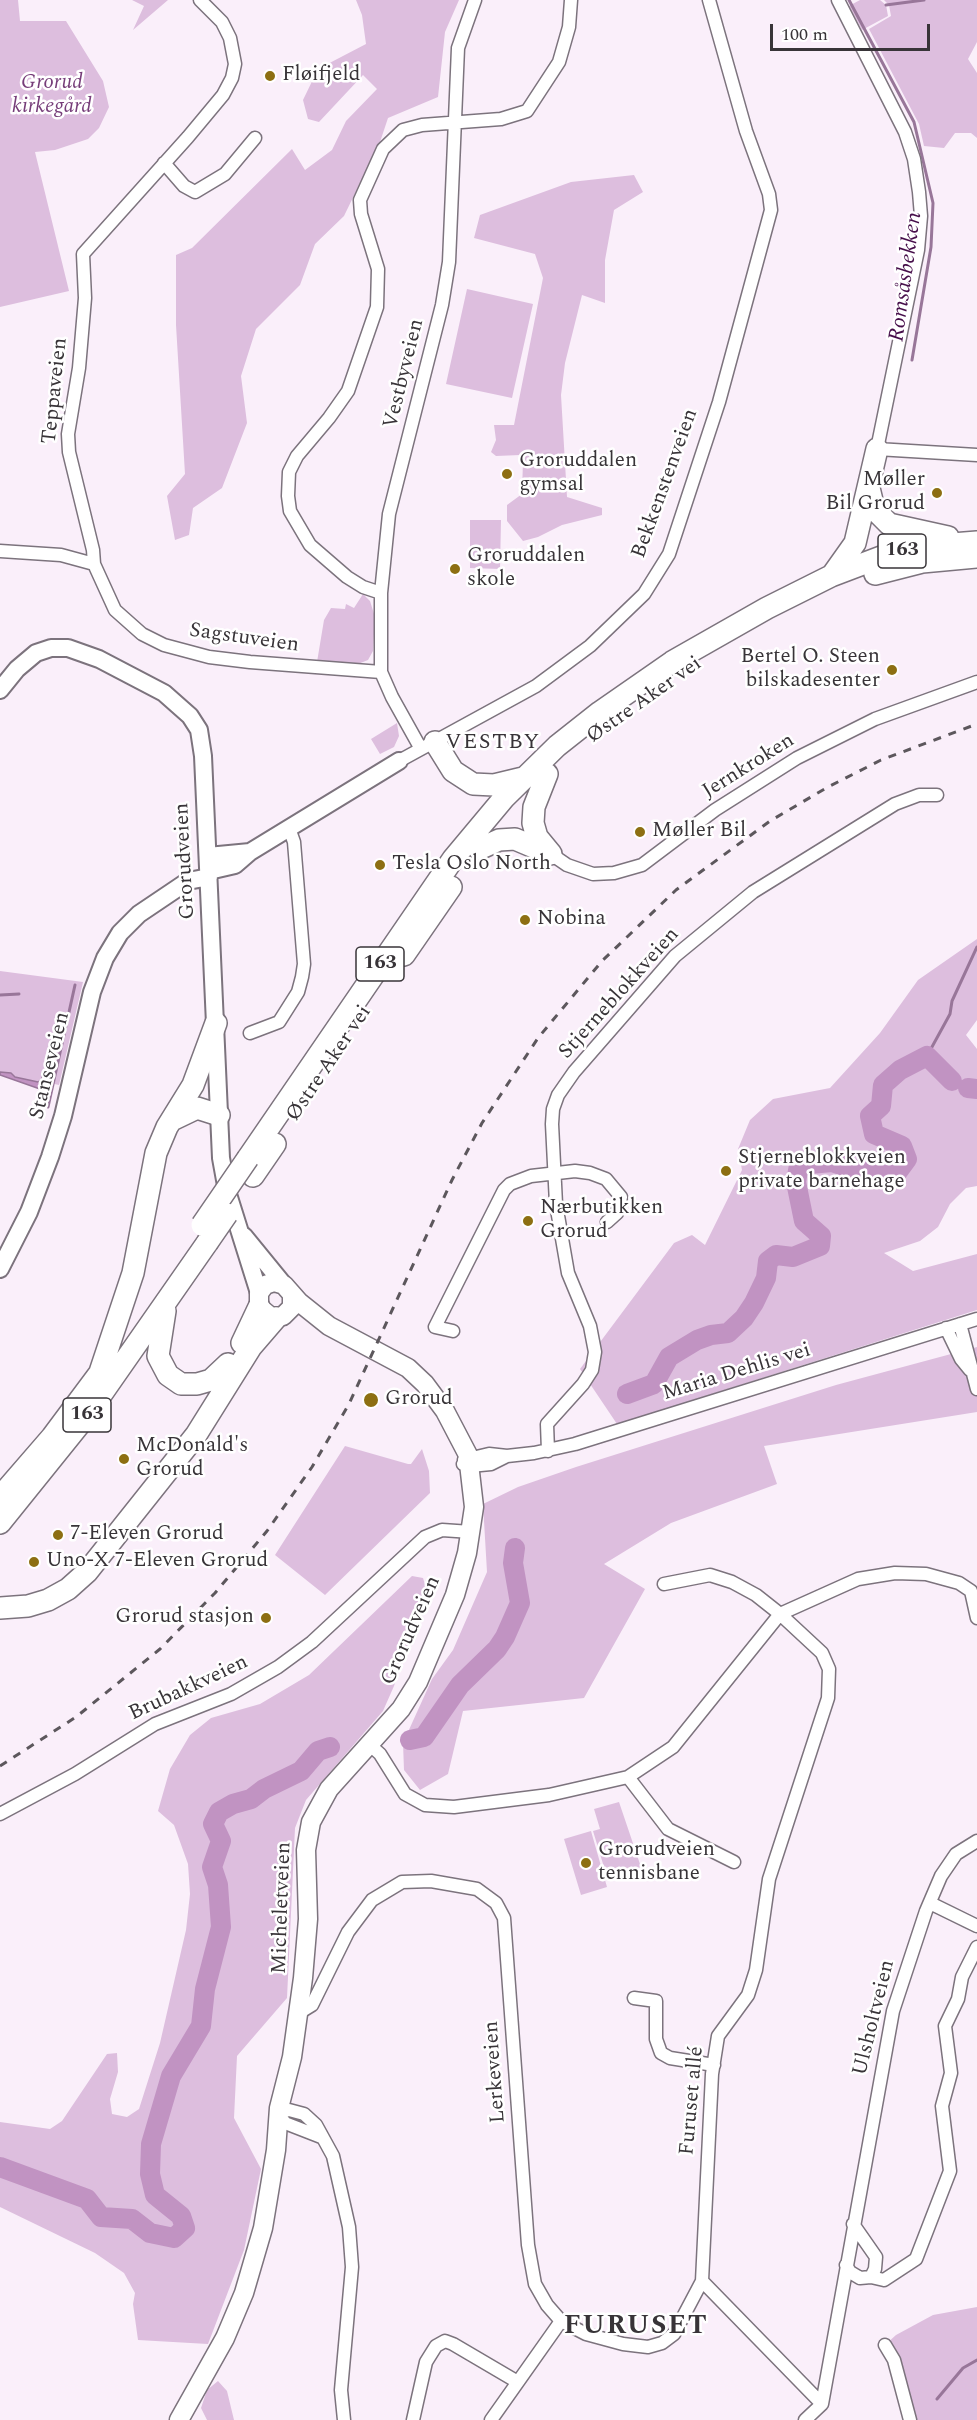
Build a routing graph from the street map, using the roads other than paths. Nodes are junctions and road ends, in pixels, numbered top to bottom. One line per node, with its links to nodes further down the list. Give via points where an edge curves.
1 (200, 0): 8 (street, via 226,29 234,47 234,70 223,96)
2 (475, 0): 6 (street, Vestbyveien, via 458,48)
3 (571, 0): 6 (street, via 569,27 559,62 527,111 501,119)
4 (709, 0): 20 (street, Bekkenstenveien, via 746,131 770,194 771,210 719,402 669,554 644,594 590,646 536,686)
5 (838, 0): 9 (street, via 905,132 919,192 919,242)
6 (455, 123): 16 (street, Vestbyveien, via 447,273 440,315 389,514); 16 (street, via 403,130 383,149 360,200 378,269 377,307 348,391 297,456 290,472 290,511 300,532 347,577)
7 (255, 138): 8 (street, via 225,174 195,192 184,186)
8 (164, 163): 14 (street, Teppaveien, via 83,254 85,298 68,434)
9 (878, 449): 10 (street); 11 (highway)
10 (977, 455)
11 (869, 488): 12 (highway, via 874,508 889,524); 15 (highway, via 855,543)
12 (976, 547): 15 (highway, Østre Aker vei / 163, via 940,544 889,554); 22 (highway, Østre Aker vei / 163, via 945,559 893,568 856,581 734,642 658,689)
13 (0, 551): 14 (street, via 61,555)
14 (94, 564): 17 (street, Sagstuveien, via 115,610 142,634 164,645 250,662)
15 (831, 576): 23 (highway, Østre Aker vei / 163, via 672,662 600,712)
16 (381, 593): 17 (street, Vestbyveien)
17 (381, 672): 20 (street, Vestbyveien, via 392,697)
18 (977, 682): 27 (street, Jernkroken, via 875,719 798,758 715,810 633,869 593,874 567,865)
19 (0, 690): 28 (street, Grorudveien, via 29,658 42,650 61,647 99,658 174,700 190,716 201,738)
20 (428, 745): 21 (street, Bekkenstenveien); 23 (highway, via 453,771 473,784 494,785)
21 (399, 761): 25 (street, Bekkenstenveien)
22 (547, 774): 26 (highway, Østre Aker vei / 163); 27 (highway, via 534,807 533,823 537,837)
23 (523, 778): 33 (highway, Østre Aker vei / 163, via 453,859)
24 (937, 795): 34 (street, Stjerneblokkveien, via 919,795 895,804 833,841 753,892 675,956 558,1095 552,1124)
25 (289, 828): 28 (street, Bekkenstenveien); 30 (street, via 294,842 302,977 298,992 279,1022)
26 (479, 849): 27 (highway, via 499,840 515,839); 33 (highway, Østre Aker vei / 163)
27 (551, 854)
28 (209, 874): 29 (street, Grorudveien); 38 (street, Stanseveien, via 150,905 112,945 100,969 54,1144 29,1212)
29 (216, 1023): 31 (street, Grorudveien); 32 (highway, 163, via 199,1073)
30 (250, 1034)
31 (219, 1115): 32 (highway, via 203,1108); 36 (street, Grorudveien, via 223,1174)
32 (173, 1121): 49 (highway, 163, via 150,1175 133,1273)
33 (250, 1167): 37 (highway, Østre Aker vei / 163, bridge)
34 (554, 1173): 35 (street, via 591,1173 617,1188 621,1206); 46 (street, via 519,1180 504,1190 435,1327); 51 (street, Stjerneblokkveien, via 568,1273 590,1326 595,1352 592,1370 583,1384 547,1424)
35 (607, 1222)
36 (239, 1231): 39 (street, Grorudveien); 41 (street, Grorudveien)
37 (204, 1234): 40 (highway, Østre Aker vei / 163); 49 (highway, Østre Aker vei / 163)
38 (0, 1269)
39 (288, 1289): 41 (main road, via 292,1307); 41 (main road, via 269,1283); 44 (main road, Grorudveien)
40 (166, 1302): 47 (highway, 163, via 158,1356 168,1376 181,1384 197,1384 211,1380); 55 (highway, Østre Aker vei / 163, via 87,1415)
41 (269, 1309): 44 (main road, Grorudveien); 47 (highway, 163, via 251,1328); 52 (highway, 163, via 261,1333 196,1435)
42 (977, 1319): 43 (street, Maria Dehlis vei)
43 (960, 1324): 45 (street, Maria Dehlis vei); 48 (street)
44 (329, 1326): 53 (main road, Grorudveien, via 417,1375 445,1411)
45 (946, 1328): 48 (street); 51 (street, Maria Dehlis vei)
46 (453, 1331)
47 (228, 1364): 52 (highway, 163, via 187,1431)
48 (970, 1370): 50 (street)
49 (100, 1372): 54 (highway, Østre Aker vei / 163, via 52,1437)
50 (977, 1389)
51 (548, 1451): 53 (street, Maria Dehlis vei)
52 (176, 1457): 58 (highway, 163, via 105,1552 68,1589 28,1606)
53 (465, 1457): 56 (main road, Grorudveien, via 465,1506)
54 (0, 1497)
55 (0, 1523)
56 (471, 1527): 61 (main road, Grorudveien, via 455,1595 418,1682 401,1709); 63 (street, Brubakkveien, via 442,1530 425,1537 312,1642 278,1667 231,1694 145,1729 75,1774)
57 (664, 1584): 59 (street, Furuset allé, via 710,1575 748,1590)
58 (0, 1608)
59 (780, 1614): 60 (street, via 858,1579 895,1573 926,1574 959,1583 971,1591); 62 (street, via 673,1747); 71 (street, Furuset allé, via 822,1653 829,1669 828,1698 770,1879 756,1970 748,1995 718,2036)
60 (977, 1618)
61 (370, 1744): 62 (street, via 405,1794 424,1805 454,1807 537,1796); 70 (main road, Micheletveien, via 329,1789 307,1835 307,1937)
62 (628, 1777): 65 (street, via 668,1828)
63 (0, 1814)
64 (977, 1840): 66 (street, Ulsholtveien, via 956,1854)
65 (734, 1862)
66 (930, 1903): 67 (street); 73 (street, Ulsholtveien, via 887,2032)
67 (977, 1926)
68 (977, 1947): 75 (street, via 945,2025 951,2073 942,2106 950,2171 916,2259 884,2280)
69 (634, 1998): 71 (street, via 656,2001 656,2039 661,2053)
70 (299, 2013): 72 (main road, Micheletveien, via 292,2057 295,2078); 77 (street, Lerkeveien, via 312,2005 348,1932 372,1900 402,1882 431,1881 477,1889 496,1903 504,1918 528,2245 535,2283)
71 (714, 2065): 76 (street, Furuset allé)
72 (284, 2115): 81 (main road, Micheletveien, via 263,2228 244,2293 215,2360); 82 (street, via 321,2137 333,2156 349,2227 352,2267 341,2390)
73 (853, 2224): 74 (street, Ulsholtveien); 75 (street, via 876,2257)
74 (846, 2265): 75 (street, via 860,2278); 80 (street, Ulsholtveien)
75 (871, 2277)
76 (702, 2281): 77 (street, Lerkeveien, via 674,2334 656,2346 623,2344 586,2334); 80 (street)
77 (561, 2321): 79 (street)
78 (885, 2345): 86 (street, via 894,2360)
79 (516, 2382): 83 (street, via 445,2342 436,2346 426,2362); 84 (street)
80 (822, 2404): 85 (street)
81 (179, 2420)
82 (344, 2420)
83 (413, 2420)
84 (491, 2420)
85 (804, 2420)
86 (910, 2420)

